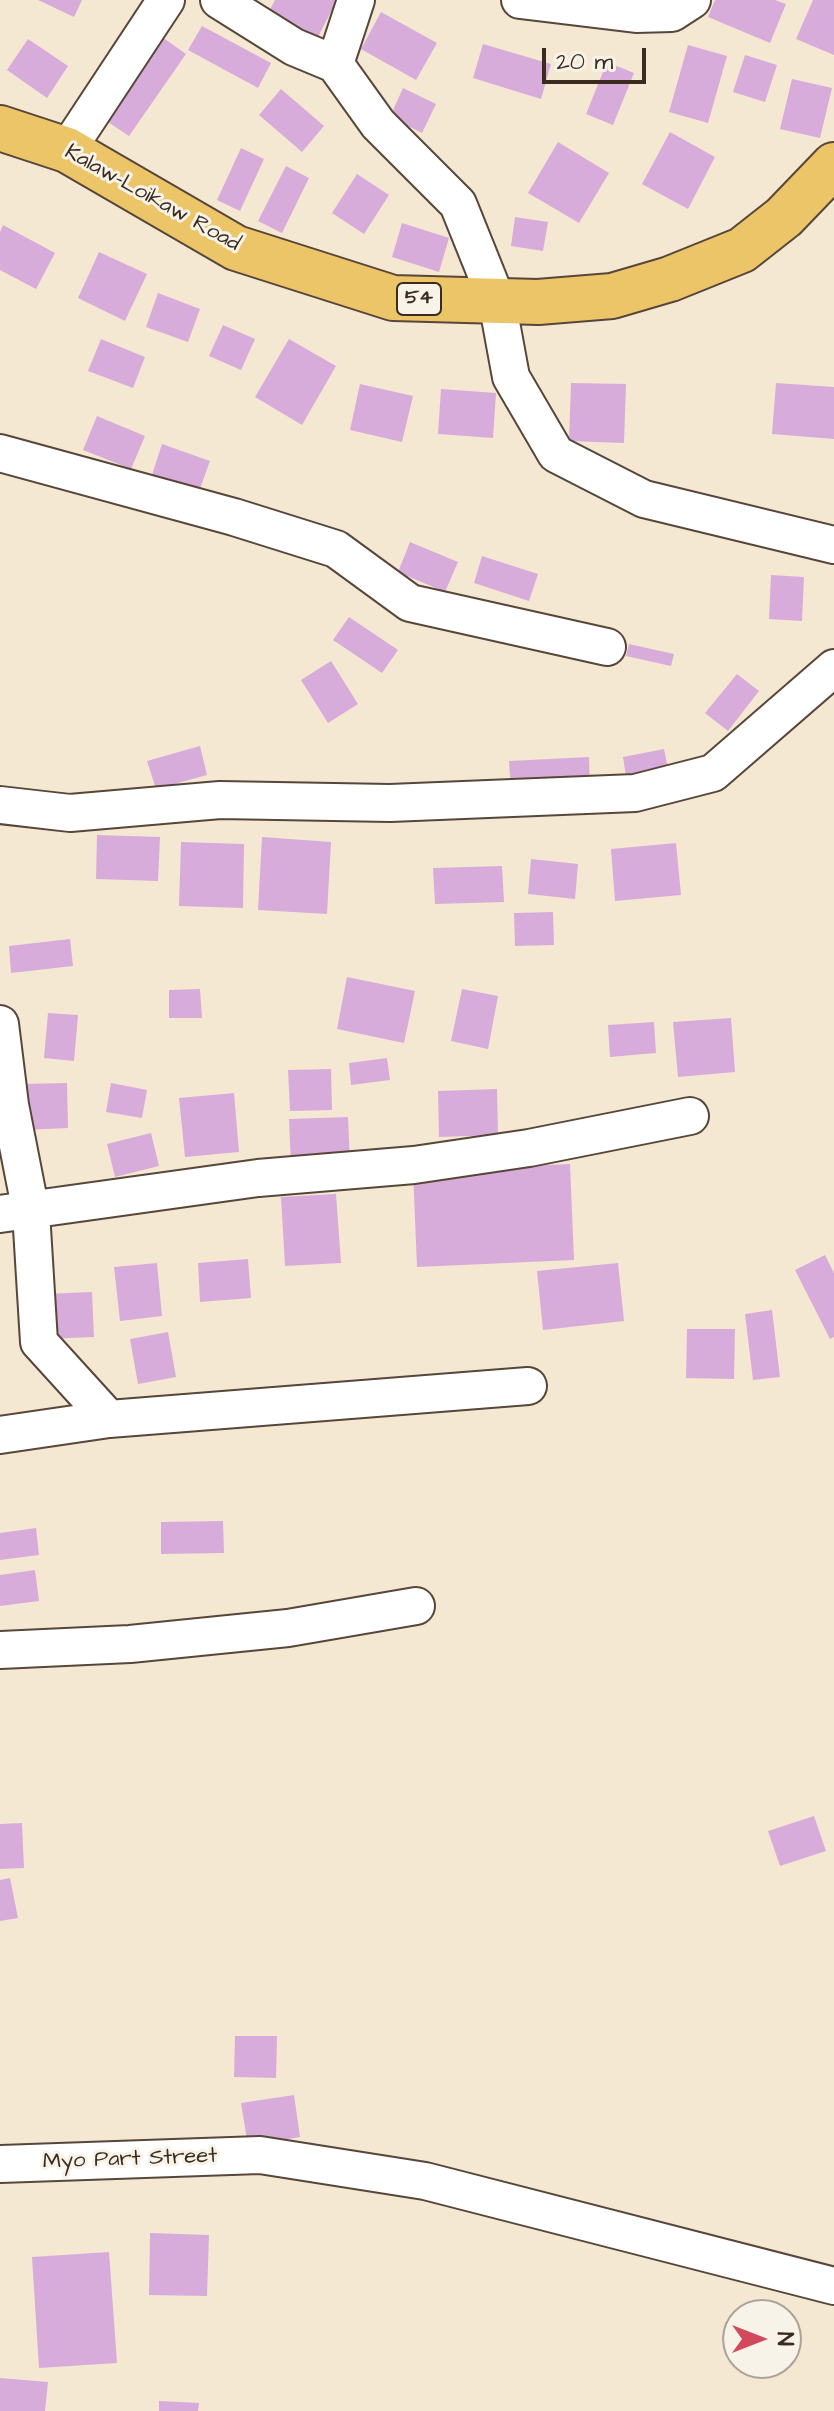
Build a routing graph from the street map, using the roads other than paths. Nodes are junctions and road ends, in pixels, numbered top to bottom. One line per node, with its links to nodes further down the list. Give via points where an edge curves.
1 (166, 0): 8 (street)
2 (219, 0): 6 (street, via 294,47)
3 (356, 0): 6 (street)
4 (520, 0): 5 (street, via 636,14 672,13)
5 (692, 0)
6 (335, 64): 10 (street, via 378,124 458,204)
7 (0, 128): 8 (main road, Kalaw-Loikaw Road / 54)
8 (67, 150): 10 (main road, Kalaw-Loikaw Road / 54, via 236,248 393,298)
9 (834, 165): 10 (main road, Kalaw-Loikaw Road / 54, via 784,217 742,250 612,296)
10 (497, 301): 12 (street, via 511,377 556,454 644,499)
11 (0, 453): 13 (street, via 336,549 410,603)
12 (834, 545)
13 (607, 647)
14 (834, 668): 15 (street, via 713,773 635,793 390,803 220,800 70,813)
15 (0, 805)
16 (0, 1024): 18 (street)
17 (690, 1116): 18 (street, via 429,1163 258,1178)
18 (16, 1213): 20 (street, via 39,1342)
19 (528, 1386): 20 (street)
20 (109, 1419): 21 (street)
21 (0, 1435)
22 (416, 1606): 23 (street, via 288,1628)
23 (0, 1650)
24 (0, 2164): 25 (street, Myo Part Street, via 260,2155 425,2181)
25 (834, 2286)

